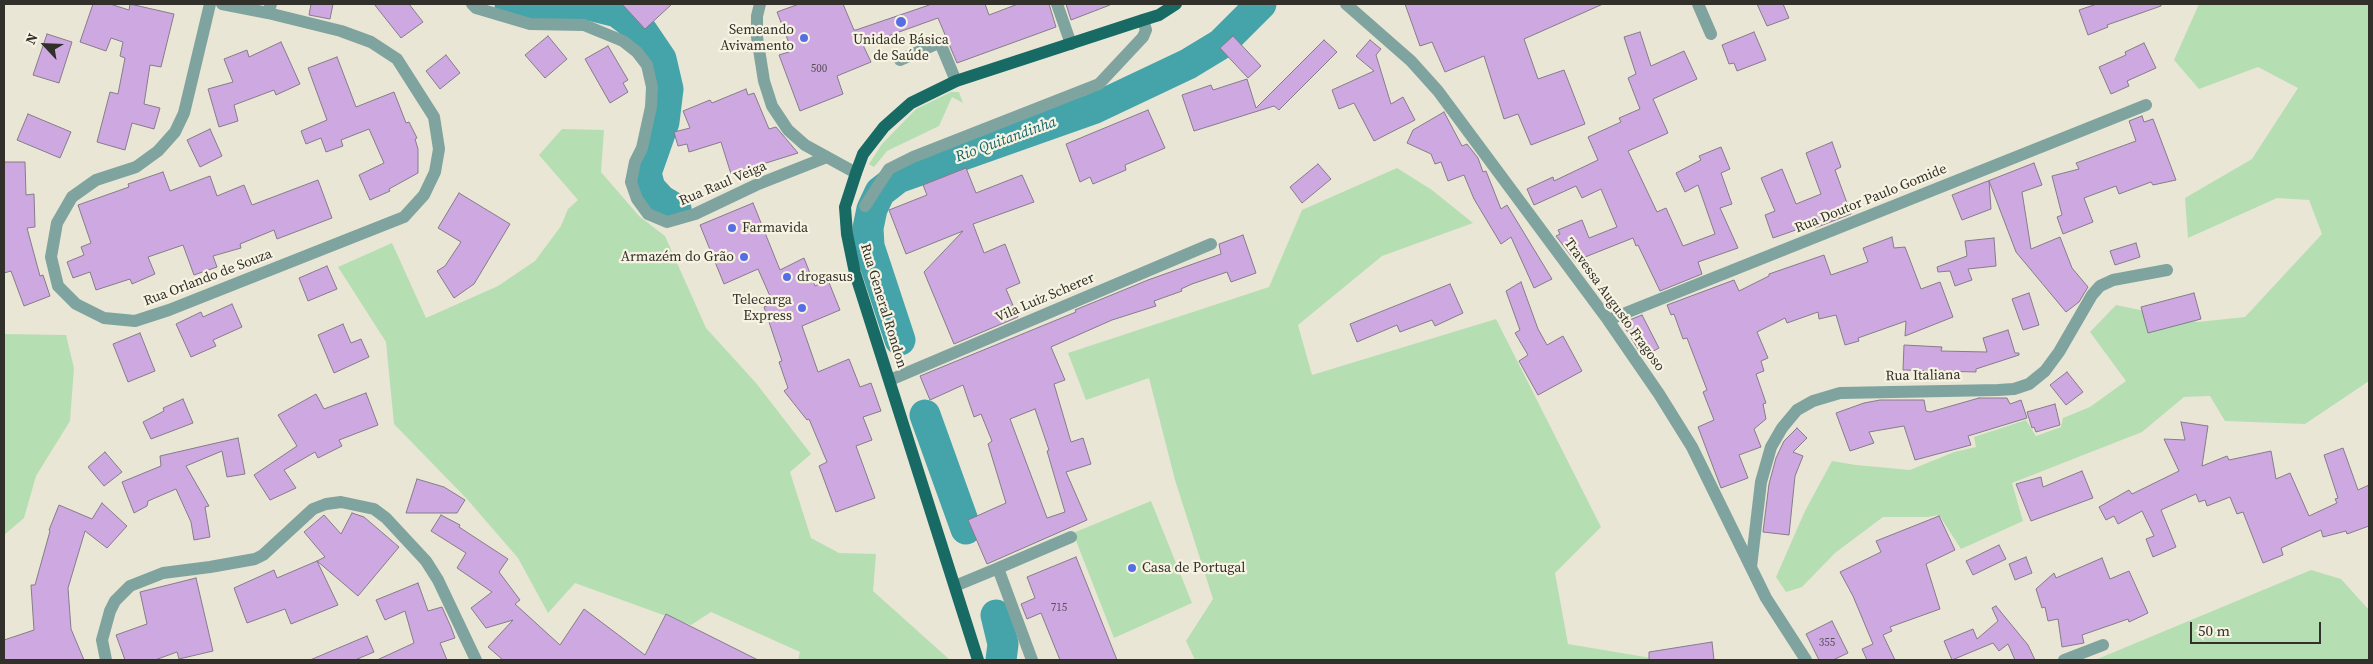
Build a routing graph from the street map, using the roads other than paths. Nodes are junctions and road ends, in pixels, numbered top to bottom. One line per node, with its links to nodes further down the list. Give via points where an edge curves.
1 (210, 4): 9 (street, Rua Orlando de Souza, via 184,112 175,132 158,151 136,167 96,180 72,197 57,223 51,257 58,286 76,304 104,318 135,321 169,310 404,217 424,195 435,172 439,148 434,117 397,59 371,42)
2 (222, 4): 9 (street, Rua Orlando de Souza)
3 (472, 4): 16 (street, Rua Raul Veiga, via 530,24 584,26 623,41 637,52 647,65 652,86 651,108 631,182 637,199 648,214 666,222 694,214)
4 (760, 4): 16 (street, via 757,37 764,82 772,106 788,130 805,145)
5 (1057, 4): 12 (street)
6 (1176, 4): 10 (main road, Rua General Rondon)
7 (1346, 4): 21 (street, Travessa Augusto Fragoso, via 1411,61 1438,91)
8 (1698, 4): 11 (street)
9 (270, 9)
10 (1143, 20): 12 (main road, Rua General Rondon); 18 (street, via 1146,30 1143,37 1099,84 889,169)
11 (1711, 34)
12 (1071, 44): 14 (main road, Rua General Rondon)
13 (900, 60): 14 (street, via 936,44 941,45)
14 (956, 81): 17 (main road, Rua General Rondon, via 911,103 884,127 863,154)
15 (2146, 105): 21 (street, Rua Doutor Paulo Gomide)
16 (827, 157): 17 (street)
17 (856, 173): 22 (main road, Rua General Rondon, via 845,207 846,234 855,273)
18 (865, 206)
19 (1212, 244): 22 (street, Vila Luiz Scherer)
20 (2167, 270): 24 (street, Rua Italiana, via 2113,280 2100,286 2059,352 2045,371 2028,384 1998,390 1840,393 1796,410 1771,447 1761,482)
21 (1608, 320): 24 (street, Travessa Augusto Fragoso, via 1692,447)
22 (890, 380): 26 (main road, Rua General Rondon)
23 (1071, 537): 25 (street)
24 (1751, 568): 32 (street, Travessa Augusto Fragoso, via 1766,598)
25 (996, 569): 26 (street); 31 (street)
26 (955, 586): 30 (main road, Rua General Rondon)
27 (2103, 645): 33 (street)
28 (106, 660): 29 (street, via 102,640 110,611 130,586 163,573 255,559 313,509 341,502 374,509 426,561)
29 (476, 660)
30 (978, 660)
31 (1032, 660)
32 (1806, 660)
33 (2064, 660)

